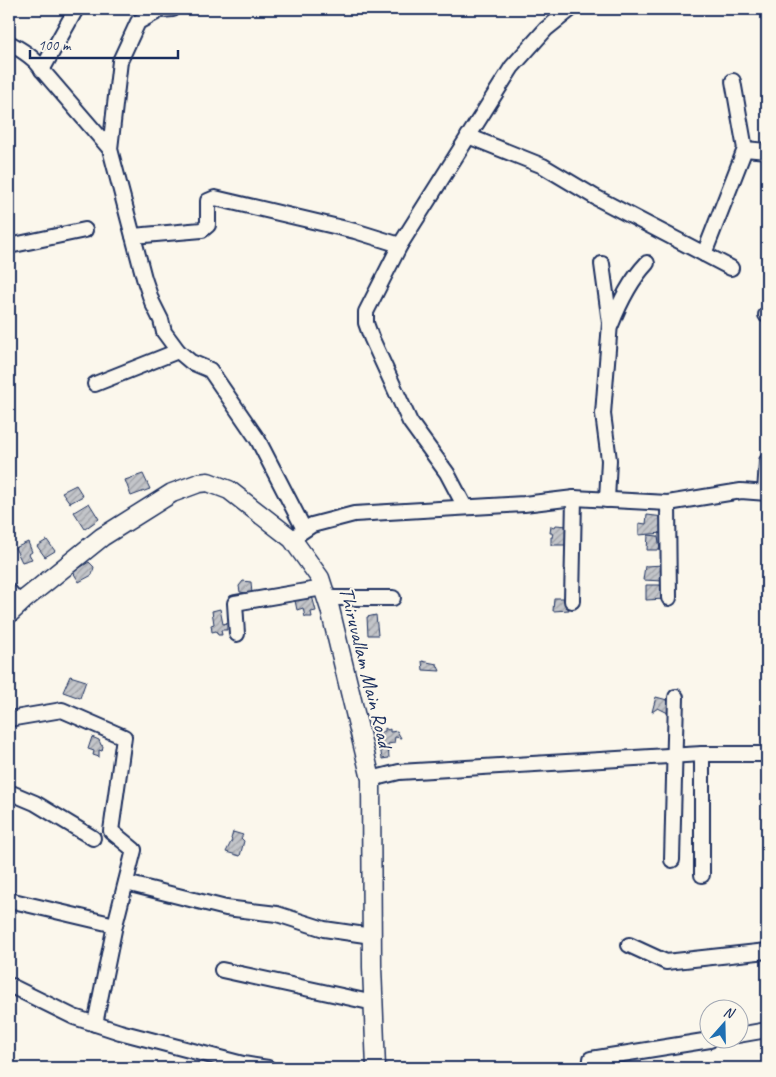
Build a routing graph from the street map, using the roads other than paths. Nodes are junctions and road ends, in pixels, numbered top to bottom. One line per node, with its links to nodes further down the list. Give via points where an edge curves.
1 (76, 9): 5 (street)
2 (173, 9): 8 (street, via 160,10 138,22 120,61)
3 (571, 9): 7 (street, via 546,29 512,67)
4 (9, 43): 5 (street)
5 (42, 70): 8 (street)
6 (733, 81): 9 (street)
7 (468, 136): 13 (street); 15 (street, via 542,166)
8 (110, 149): 12 (street)
9 (744, 149): 10 (street); 15 (street)
10 (767, 151)
11 (85, 230): 14 (street)
12 (133, 236): 13 (street, via 202,230 208,226 208,201 214,198); 20 (street, via 152,302 164,332)
13 (400, 245): 27 (street, via 370,302 366,322 410,422 447,473)
14 (9, 246)
15 (704, 254): 18 (street)
16 (647, 263): 19 (street, via 620,303)
17 (602, 264): 19 (street)
18 (731, 268)
19 (610, 328): 25 (street, via 603,414 610,460)
20 (178, 351): 21 (street); 28 (street, via 191,362 210,370 258,440)
21 (95, 384)
22 (767, 461): 23 (street)
23 (766, 493): 26 (street, via 741,491)
24 (574, 498): 25 (street); 27 (street); 32 (street)
25 (607, 500): 26 (street)
26 (668, 503): 31 (street)
27 (465, 507): 28 (street, via 354,514 326,521)
28 (298, 534): 29 (main road, Thiruvallam Main Road); 33 (main road, Thiruvallam Main Road, via 229,490 208,482 199,483 172,493 102,538)
29 (324, 593): 30 (street); 34 (street, via 235,603); 40 (main road, Thiruvallam Main Road)
30 (393, 598)
31 (669, 598)
32 (572, 601)
33 (12, 603)
34 (237, 634)
35 (676, 697): 39 (street)
36 (9, 719): 45 (street, via 62,710 124,737 111,830 134,850)
37 (702, 754): 38 (street); 39 (street); 44 (street)
38 (767, 754)
39 (674, 756): 40 (street, via 399,772); 43 (street)
40 (371, 779): 48 (main road, Thiruvallam Main Road)
41 (9, 792): 42 (street, via 35,803)
42 (93, 838)
43 (672, 860)
44 (702, 875)
45 (126, 883): 47 (street); 48 (street, via 226,908 277,914 324,929)
46 (9, 900): 47 (street)
47 (115, 924): 54 (street)
48 (372, 936): 53 (main road, Thiruvallam Main Road)
49 (629, 945): 50 (street, via 666,962)
50 (767, 951)
51 (222, 970): 53 (street)
52 (9, 986): 54 (street)
53 (374, 1003): 59 (main road, Thiruvallam Main Road)
54 (95, 1024): 58 (street)
55 (767, 1030): 56 (street)
56 (748, 1033)
57 (698, 1042): 60 (street, via 591,1059)
58 (268, 1068)
59 (376, 1068)
60 (590, 1068)

